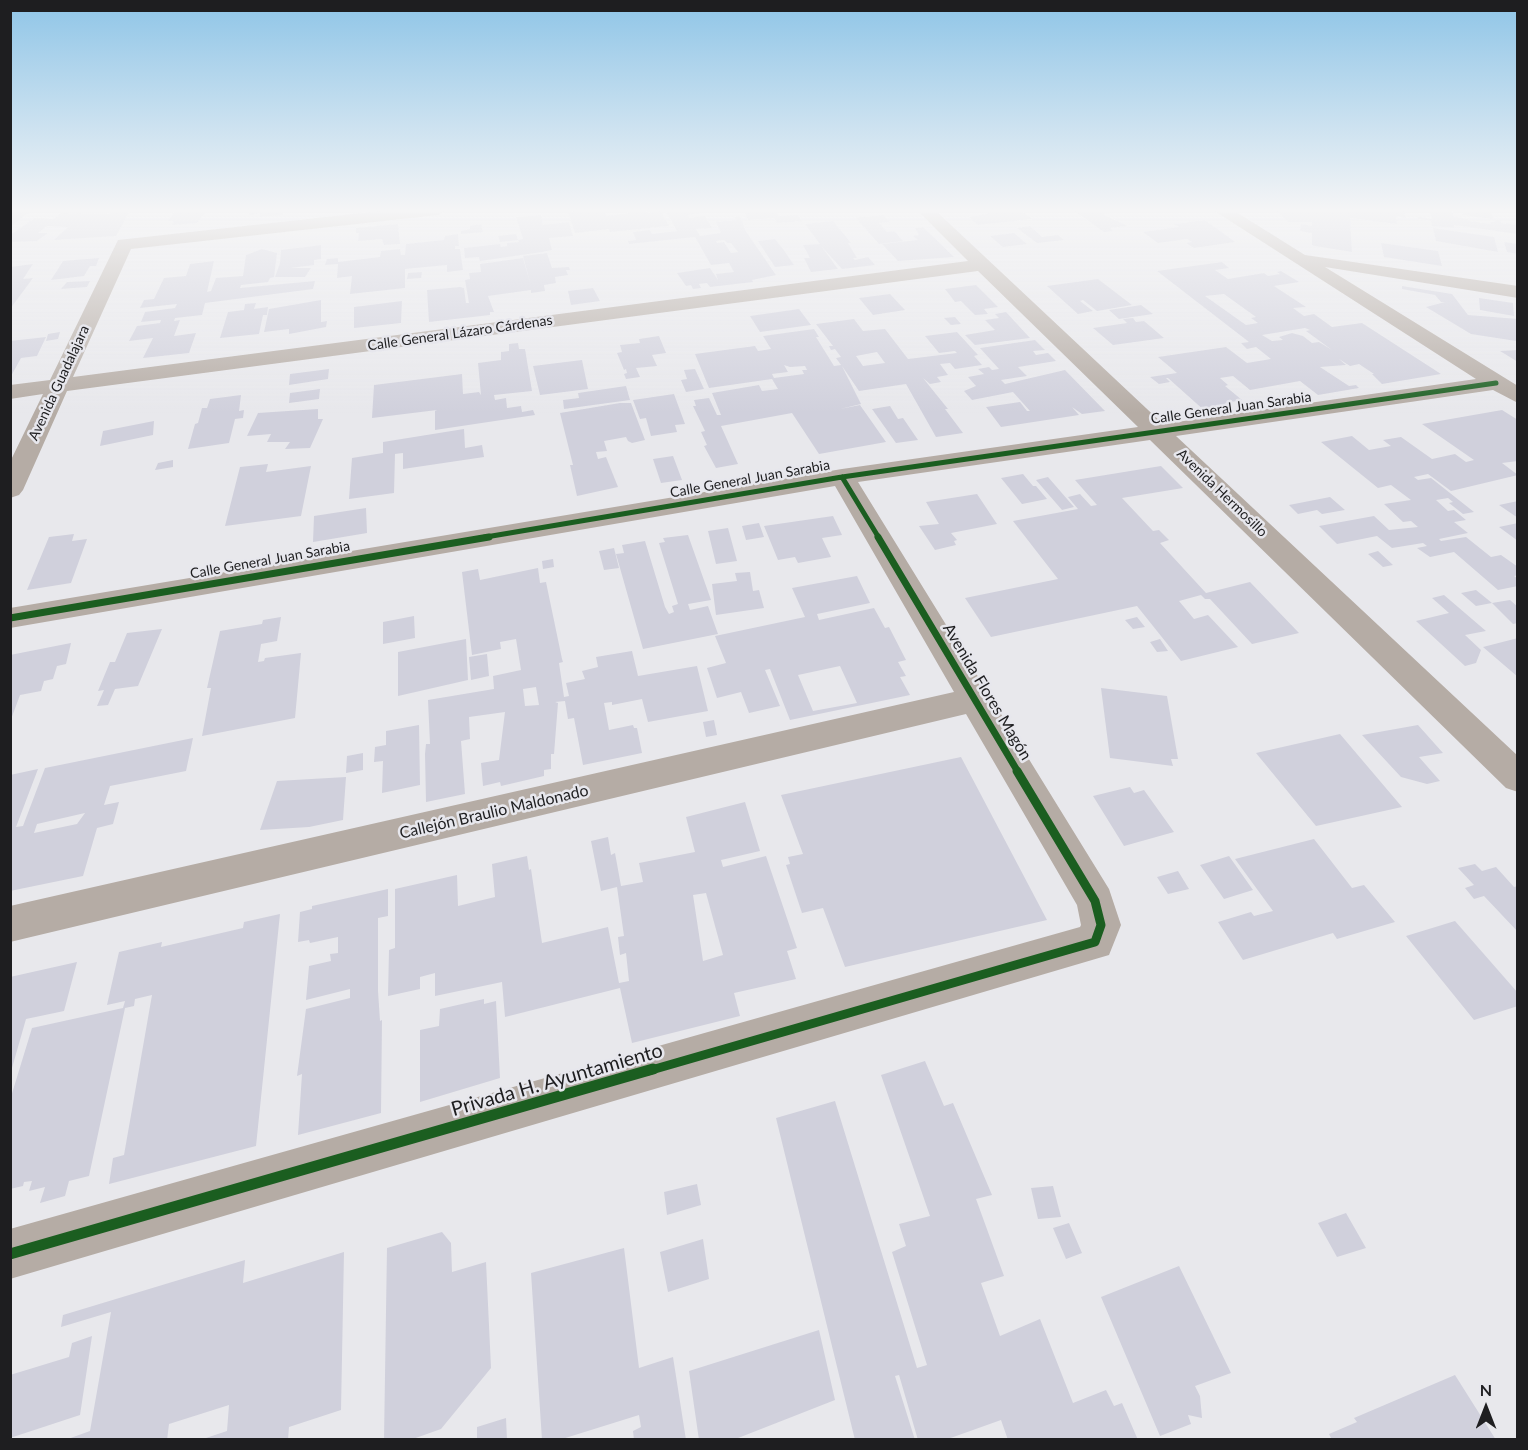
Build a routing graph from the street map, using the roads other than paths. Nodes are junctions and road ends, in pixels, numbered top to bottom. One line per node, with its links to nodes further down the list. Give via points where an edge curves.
1 (108, 278): 8 (street, Avenida Guadalajara)
2 (886, 278): 8 (street, Calle General Lázaro Cárdenas)
3 (995, 278): 11 (street, Avenida Hermosillo)
4 (1328, 278): 7 (street)
5 (1429, 278): 6 (street)
6 (1518, 292)
7 (1496, 383): 10 (street); 11 (street, Calle General Juan Sarabia)
8 (58, 387): 9 (street, Calle General Lázaro Cárdenas); 13 (street, Avenida Guadalajara)
9 (10, 392)
10 (1518, 396)
11 (1159, 432): 12 (street, Calle General Juan Sarabia); 16 (street, Avenida Hermosillo)
12 (842, 477): 14 (street, Calle General Juan Sarabia); 15 (street, Avenida Flores Magón)
13 (10, 490)
14 (10, 618)
15 (977, 699): 17 (street, Callejón Braulio Maldonado); 18 (street, Avenida Flores Magón, via 1095,901)
16 (1518, 778)
17 (10, 924)
18 (1101, 925): 19 (street, Privada H. Ayuntamiento, via 1095,942)
19 (10, 1254)

